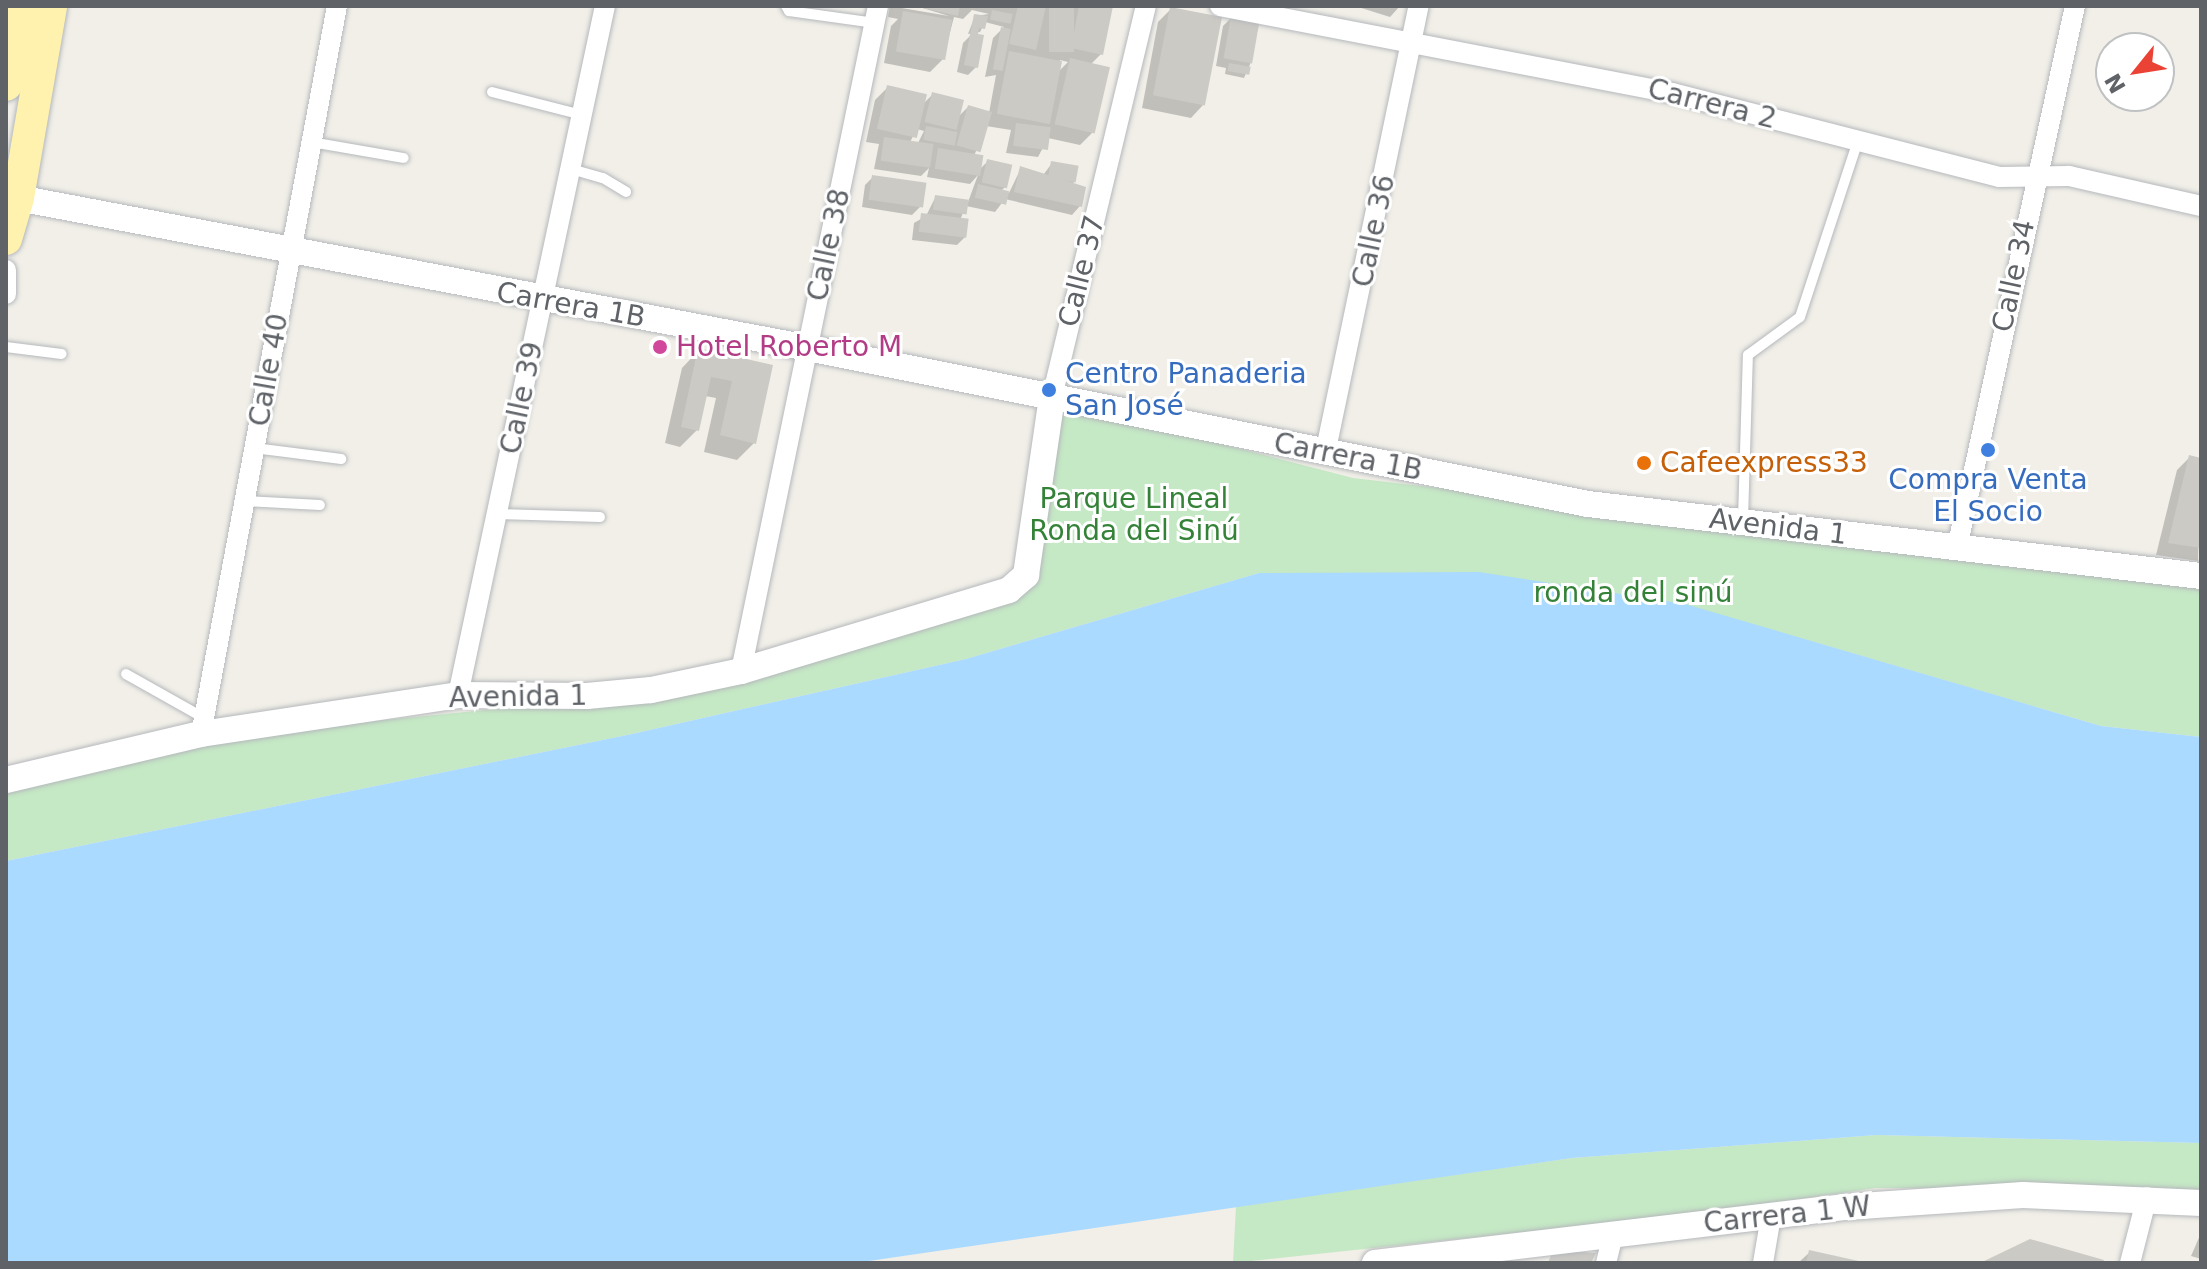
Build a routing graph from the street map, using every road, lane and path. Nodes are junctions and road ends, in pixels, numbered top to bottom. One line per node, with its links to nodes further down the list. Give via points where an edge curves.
1 (20, 6): 13 (main road)
2 (51, 6): 22 (main road)
3 (337, 6): 17 (street, Calle 40)
4 (605, 6): 15 (street, Calle 39)
5 (786, 6): 10 (lane)
6 (1146, 6): 32 (street, Calle 37)
7 (1220, 6): 12 (street, Carrera 2)
8 (1419, 6): 12 (street, Calle 36)
9 (2075, 6): 20 (street, Calle 34)
10 (823, 11): 11 (lane)
11 (876, 15): 30 (street, Calle 38)
12 (1412, 40): 16 (street, Carrera 2, via 1672,93); 34 (street, Calle 36)
13 (6, 85)
14 (492, 92): 15 (lane)
15 (582, 115): 19 (street, Calle 39)
16 (1858, 141): 20 (street, Carrera 2, via 1999,177); 41 (lane, via 1800,317 1748,355)
17 (311, 142): 18 (lane); 25 (street, Calle 40)
18 (404, 158)
19 (571, 169): 21 (lane, via 603,178); 28 (street, Calle 39)
20 (2035, 178): 23 (street, Carrera 2, via 2069,176); 42 (street, Calle 34)
21 (626, 192)
22 (18, 198): 24 (main road); 25 (street, Carrera 1B)
23 (2201, 206)
24 (6, 239)
25 (290, 254): 28 (street, Carrera 1B); 33 (street, Calle 40)
26 (6, 270): 27 (street)
27 (6, 294)
28 (543, 300): 30 (street, Carrera 1B); 39 (street, Calle 39)
29 (6, 347): 31 (lane)
30 (808, 348): 32 (street, Carrera 1B); 45 (street, Calle 38)
31 (62, 354)
32 (1052, 397): 34 (street, Carrera 1B); 44 (street, Calle 37)
33 (254, 448): 35 (lane); 37 (street, Calle 40)
34 (1325, 454): 36 (street, Carrera 1B)
35 (341, 459)
36 (1453, 477): 41 (street, Avenida 1, via 1588,504)
37 (245, 501): 38 (lane); 48 (street, Calle 40)
38 (320, 505)
39 (498, 514): 40 (lane); 47 (street, Calle 39)
40 (600, 517)
41 (1743, 522): 42 (street, Avenida 1)
42 (1957, 548): 43 (street, Avenida 1)
43 (2201, 576)
44 (1022, 584): 45 (street, Avenida 1)
45 (741, 671): 47 (street, Avenida 1, via 651,690 587,696)
46 (126, 674): 48 (lane)
47 (458, 695): 48 (street, Avenida 1)
48 (203, 726): 49 (street, Avenida 1)
49 (6, 780)
50 (2147, 1197): 51 (street, Carrera 1 W); 52 (street, Carrera 1 W, via 2023,1195); 58 (street)
51 (2201, 1203)
52 (1771, 1216): 53 (street, Carrera 1 W); 57 (street)
53 (1613, 1235): 54 (street, Carrera 1 W); 56 (street)
54 (1432, 1258): 55 (street, Carrera 1 W)
55 (1375, 1263)
56 (1606, 1263)
57 (1763, 1263)
58 (2130, 1263)

